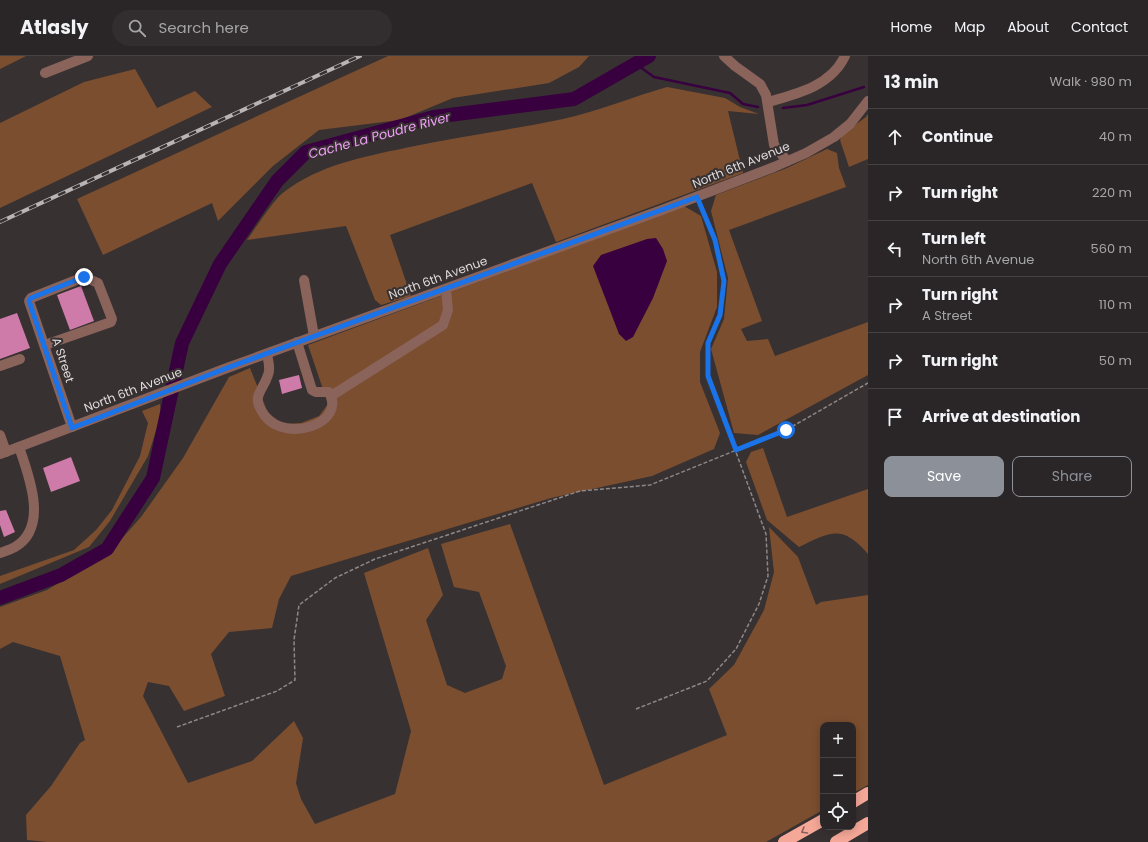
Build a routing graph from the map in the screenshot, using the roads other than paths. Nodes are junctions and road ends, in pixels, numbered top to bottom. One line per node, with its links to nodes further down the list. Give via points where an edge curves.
1 (88, 56): 4 (street)
2 (724, 56): 6 (street, via 760,84)
3 (845, 56): 6 (street, via 830,77 818,86)
4 (45, 73)
5 (868, 100): 7 (street, North 6th Avenue, via 850,124 834,137)
6 (768, 102): 7 (street, via 774,145)
7 (787, 161): 9 (street, North 6th Avenue, via 697,197)
8 (304, 280): 10 (street)
9 (446, 289): 10 (street, North 6th Avenue); 16 (street, via 448,310 443,325)
10 (314, 336): 11 (street, North 6th Avenue)
11 (297, 342): 13 (street, North 6th Avenue); 16 (street, via 312,390 329,392)
12 (45, 345): 12 (street, A Street, via 29,301 31,298 84,277 98,283 111,322); 17 (street, A Street)
13 (267, 354): 16 (street, via 269,374 257,394 260,408 270,422 288,428 309,428 326,417 331,408); 17 (street, North 6th Avenue)
14 (20, 359): 15 (street)
15 (0, 366)
16 (331, 396)
17 (72, 428): 19 (street, North 6th Avenue)
18 (0, 435): 20 (street)
19 (19, 447): 20 (street, North 6th Avenue); 21 (street, via 34,502 33,519 27,535 15,547)
20 (3, 453)
21 (0, 553)
22 (868, 793): 23 (highway)
23 (856, 800)
24 (820, 822): 26 (highway, one-way to 26)
25 (868, 823): 27 (highway)
26 (784, 842)
27 (836, 842)

